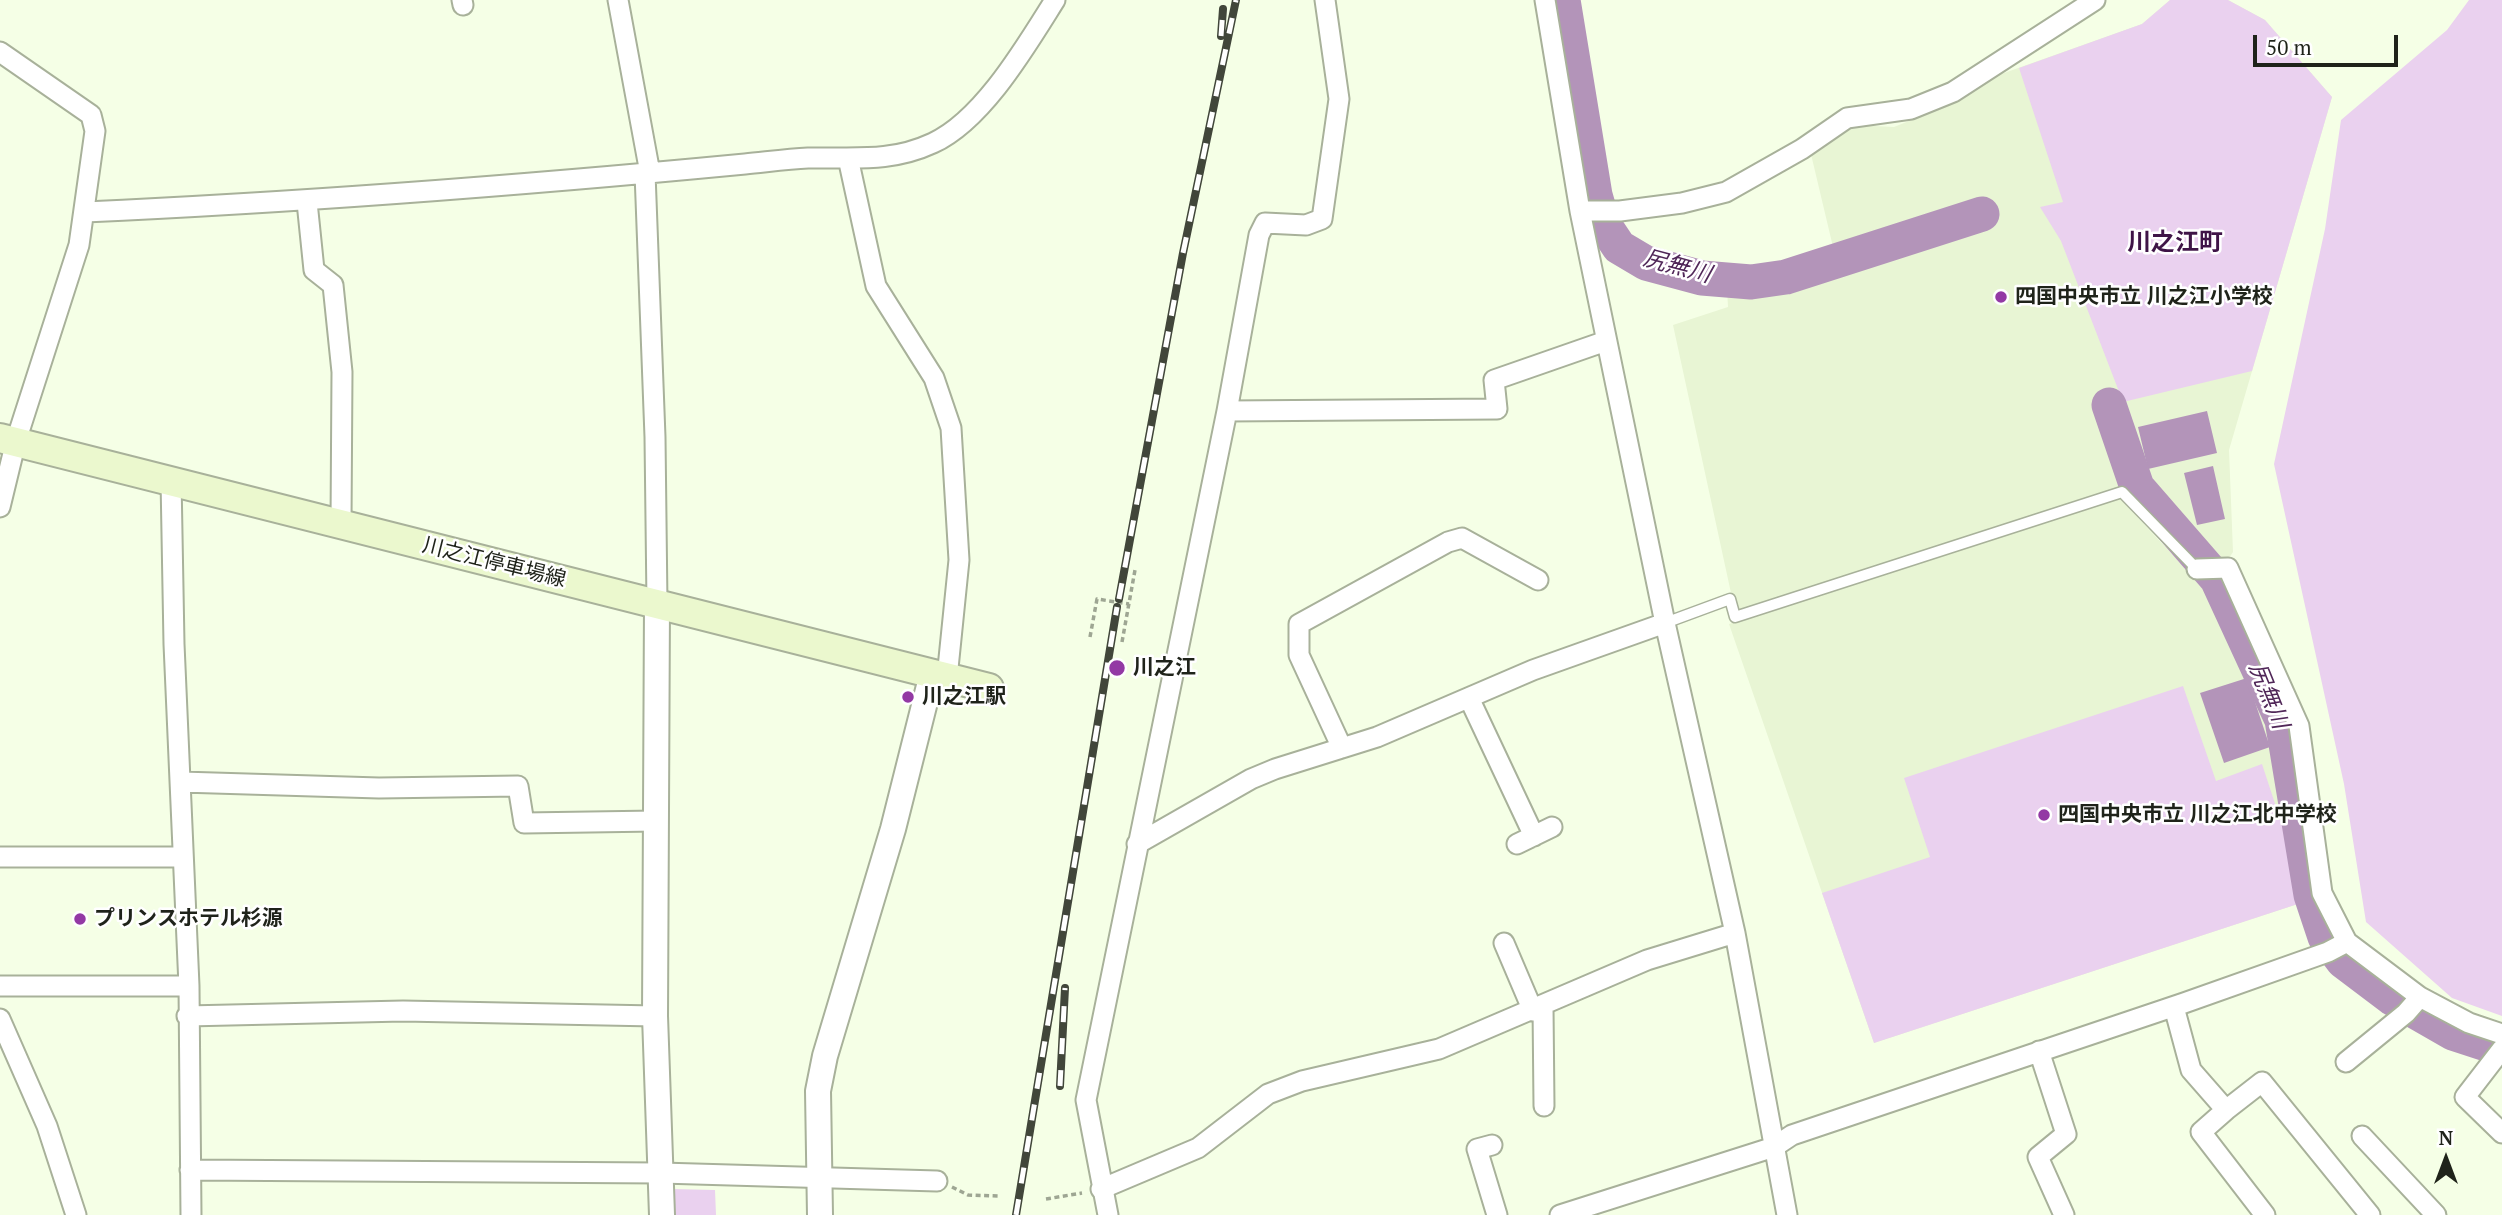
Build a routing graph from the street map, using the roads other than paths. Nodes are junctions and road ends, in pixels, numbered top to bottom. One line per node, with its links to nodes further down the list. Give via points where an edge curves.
1 (618, 0): 8 (street)
2 (1055, 0): 7 (street, via 976,111 959,127 935,143 897,157)
3 (1325, 0): 13 (street, via 1339,99 1322,219 1306,225 1265,223 1259,235)
4 (1545, 0): 10 (street)
5 (2095, 0): 10 (street, via 1953,92 1911,109 1847,118 1726,192 1682,203)
6 (0, 52): 11 (street, via 91,115 95,131)
7 (848, 158): 8 (street); 22 (street, via 876,286 934,378 951,428 959,560)
8 (648, 173): 9 (street); 20 (street)
9 (307, 202): 11 (street); 17 (street, via 314,270 333,285 340,347)
10 (1580, 211): 12 (street)
11 (85, 212): 14 (street, via 79,245)
12 (1606, 341): 13 (street, via 1494,380 1497,409); 21 (street)
13 (1227, 411): 29 (street)
14 (8, 439): 15 (main road, 川之江停車場線); 16 (street)
15 (171, 479): 17 (main road, 川之江停車場線); 26 (street)
16 (0, 508)
17 (341, 523): 20 (main road, 川之江停車場線)
18 (2197, 569): 21 (lane, via 2122,492 1735,617 1730,599); 34 (street, via 2228,568 2299,726 2322,893)
19 (1538, 580): 25 (street, via 1462,538 1300,624 1300,655)
20 (657, 604): 22 (main road, 川之江停車場線); 27 (street)
21 (1665, 623): 24 (street); 32 (street)
22 (940, 676): 23 (main road, 川之江停車場線); 54 (street, via 825,1056 818,1091)
23 (989, 688)
24 (1469, 698): 25 (street); 28 (street)
25 (1342, 748): 29 (street, via 1251,779)
26 (181, 782): 27 (street, via 379,788 519,786 524,823); 31 (street)
27 (656, 821): 41 (street)
28 (1534, 836)
29 (1138, 844): 56 (street, via 1086,1100)
30 (0, 857): 31 (street)
31 (183, 857): 36 (street)
32 (1735, 933): 39 (street, via 1647,960); 51 (street)
33 (1504, 943): 39 (street)
34 (2340, 946): 37 (street); 38 (street)
35 (0, 986): 36 (street)
36 (189, 986): 40 (street)
37 (2415, 1003): 43 (street, via 2469,1023); 45 (street)
38 (2174, 1007): 44 (street); 47 (street, via 2191,1070)
39 (1538, 1008): 46 (street); 56 (street, via 1439,1049 1302,1081 1268,1094 1198,1148)
40 (187, 1016): 41 (street, via 403,1011); 52 (street)
41 (655, 1016): 53 (street)
42 (0, 1018): 57 (street, via 47,1126)
43 (2501, 1046): 48 (street, via 2465,1097)
44 (2039, 1051): 51 (street, via 1792,1135); 65 (street, via 2066,1134 2038,1157)
45 (2346, 1062)
46 (1544, 1106)
47 (2227, 1110): 66 (street, via 2201,1132); 67 (street, via 2262,1082)
48 (2502, 1133)
49 (2362, 1136): 68 (street)
50 (1492, 1145): 62 (street, via 1477,1149)
51 (1774, 1147): 63 (street); 64 (street)
52 (190, 1170): 53 (street); 58 (street)
53 (661, 1173): 54 (street); 59 (street)
54 (818, 1177): 55 (street); 60 (street)
55 (937, 1181)
56 (1101, 1189): 61 (street)
57 (76, 1215)
58 (191, 1215)
59 (662, 1215)
60 (820, 1215)
61 (1108, 1215)
62 (1497, 1215)
63 (1560, 1215)
64 (1787, 1215)
65 (2064, 1215)
66 (2265, 1215)
67 (2370, 1215)
68 (2437, 1215)

